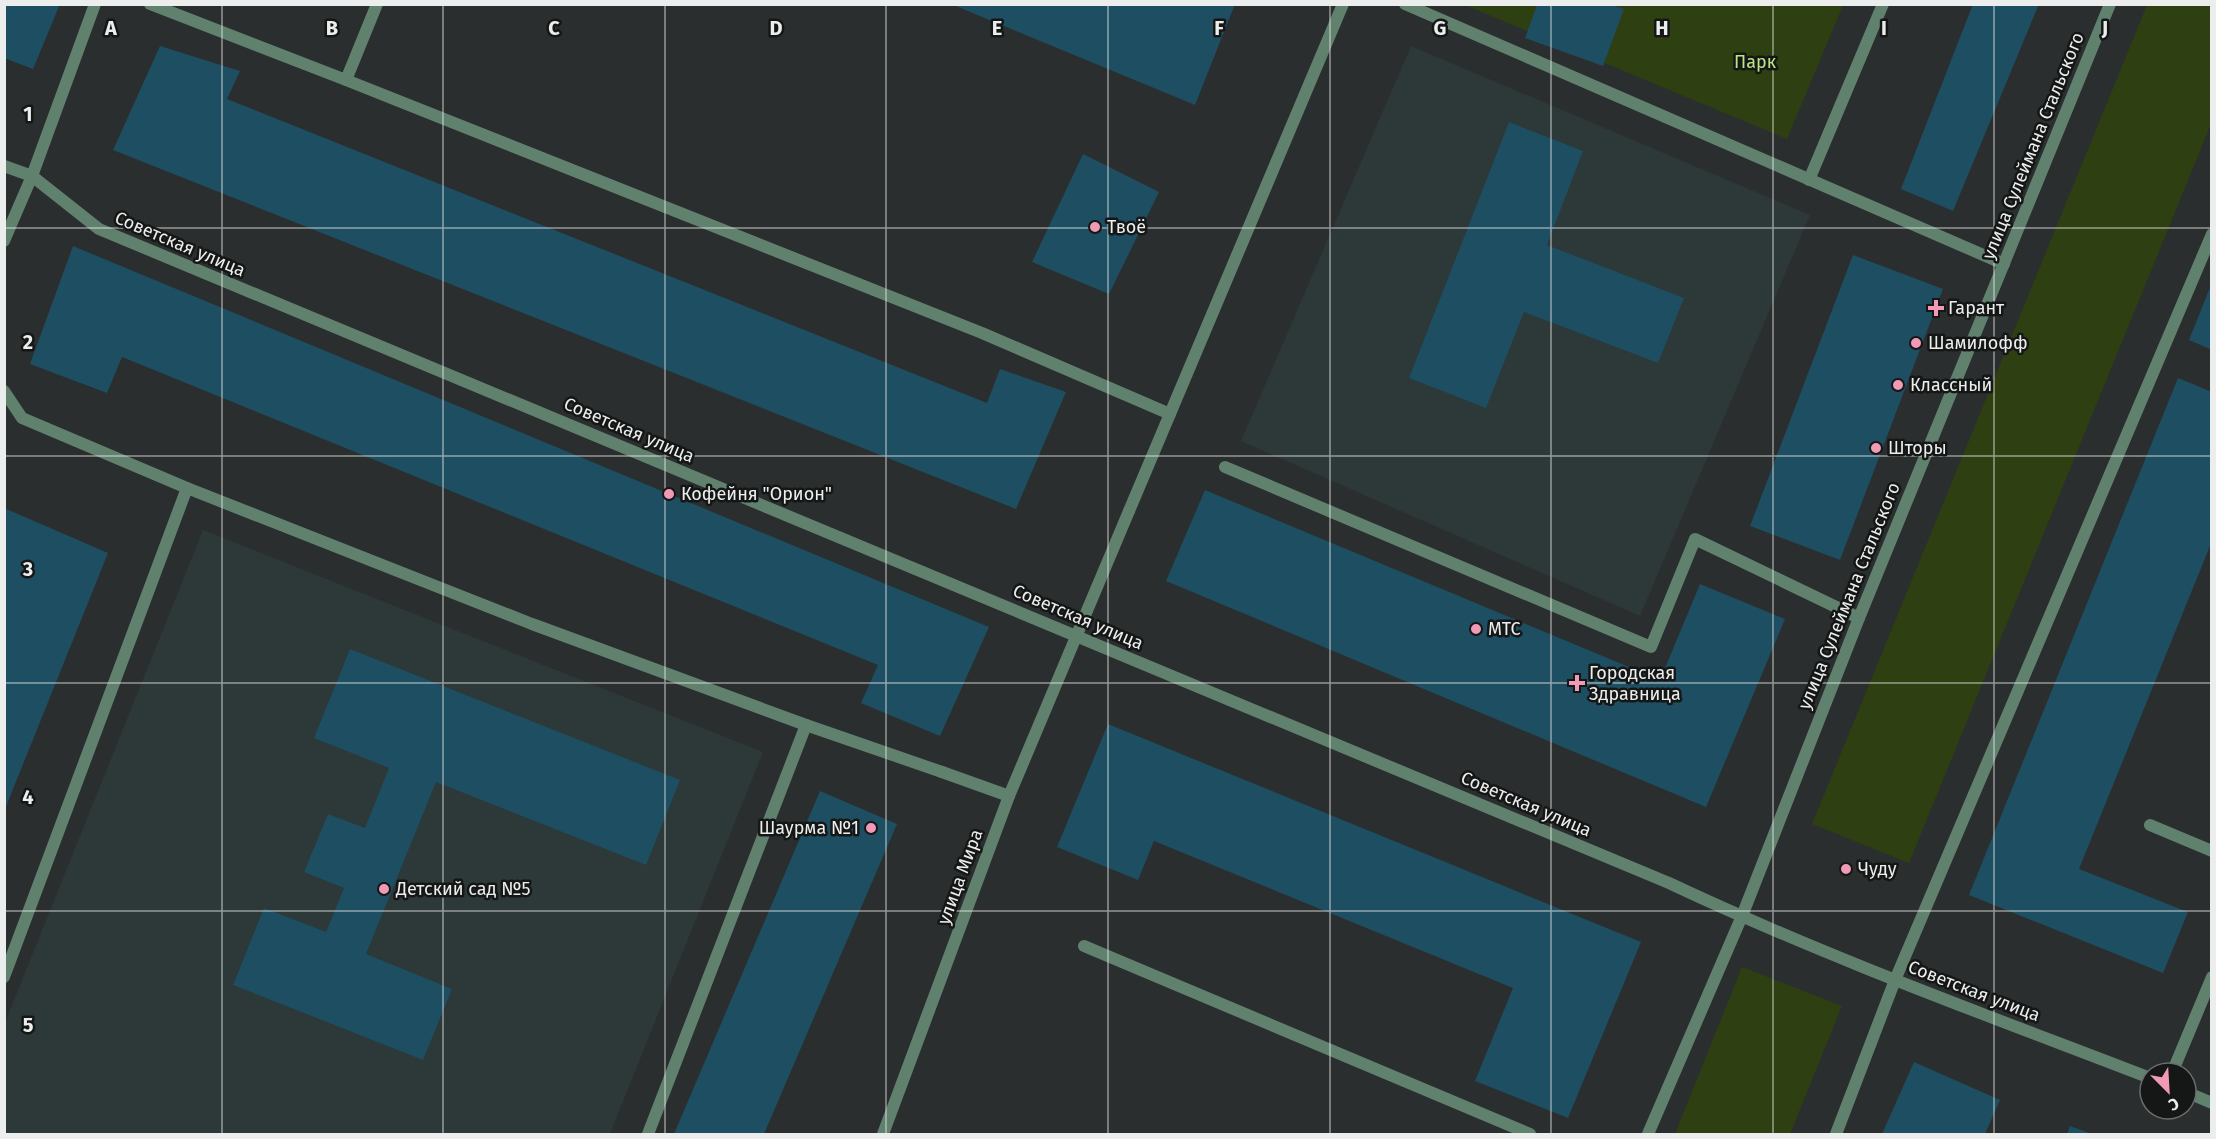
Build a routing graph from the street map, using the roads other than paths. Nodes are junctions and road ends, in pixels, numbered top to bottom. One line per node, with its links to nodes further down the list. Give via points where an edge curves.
1 (96, 4): 10 (street)
2 (150, 4): 8 (street)
3 (377, 4): 8 (street)
4 (1343, 4): 16 (street, улица Мира)
5 (1405, 4): 11 (street)
6 (1883, 4): 11 (street)
7 (2110, 4): 14 (street, улица Сулеймана Стальского)
8 (346, 80): 16 (street, via 971,329)
9 (4, 166): 10 (street, Советская улица)
10 (32, 176): 13 (street); 20 (street, Советская улица, via 99,230)
11 (1809, 180): 14 (street)
12 (2211, 234): 29 (street)
13 (4, 241)
14 (2004, 264): 19 (street, улица Сулеймана Стальского)
15 (4, 390): 18 (street, via 22,418)
16 (1170, 414): 20 (street, улица Мира)
17 (1225, 467): 19 (street, via 1651,647 1695,539)
18 (188, 488): 21 (street, via 532,624); 27 (street)
19 (1859, 618): 25 (street, улица Сулеймана Стальского)
20 (1078, 636): 22 (street, улица Мира); 25 (street, Советская улица)
21 (806, 725): 22 (street); 32 (street)
22 (1009, 796): 33 (street, улица Мира)
23 (2150, 825): 24 (street)
24 (2211, 851)
25 (1742, 916): 29 (street, Советская улица); 35 (street, улица Сулеймана Стальского)
26 (1084, 946): 34 (street)
27 (4, 977)
28 (2211, 977): 30 (street)
29 (1895, 980): 31 (street, Советская улица); 36 (street)
30 (2177, 1061)
31 (2138, 1073)
32 (648, 1134)
33 (883, 1134)
34 (1530, 1134)
35 (1648, 1134)
36 (1836, 1134)

